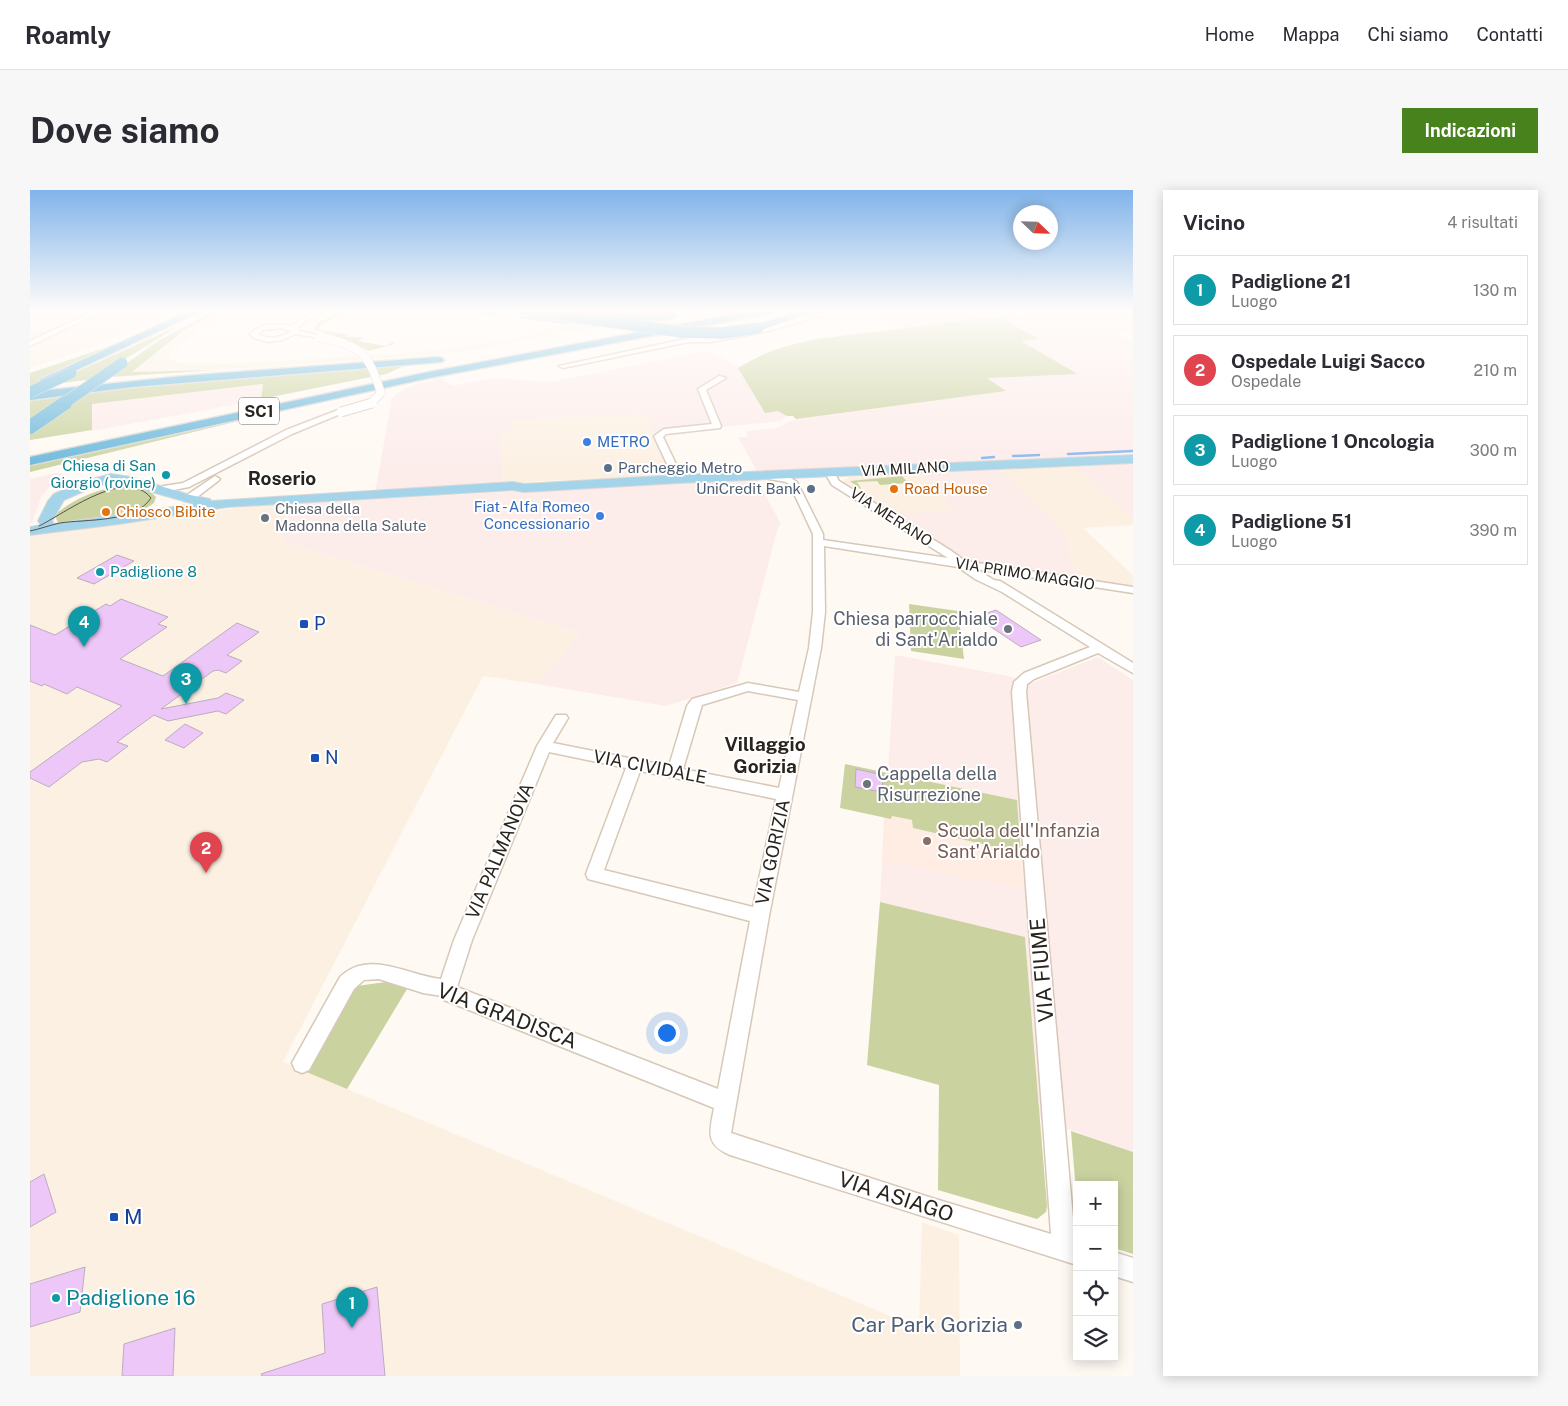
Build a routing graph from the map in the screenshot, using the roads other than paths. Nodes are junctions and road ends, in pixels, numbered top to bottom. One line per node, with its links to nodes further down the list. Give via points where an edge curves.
1 (71, 365): 11 (highway)
2 (73, 365): 11 (highway)
3 (118, 365): 16 (highway, bridge)
4 (358, 365): 13 (highway, SC1, via 146,376)
5 (372, 365): 14 (highway, via 164,380)
6 (372, 365): 15 (street, bridge, via 381,394 376,400)
7 (481, 365): 18 (highway, SC1)
8 (482, 365): 19 (highway)
9 (566, 365): 10 (street)
10 (563, 366)
11 (64, 369): 13 (highway, bridge)
12 (722, 378): 21 (street, via 702,390 717,426 664,432 658,436)
13 (30, 390)
14 (30, 396)
15 (341, 412): 22 (street, via 257,452); 24 (street, via 282,435)
16 (30, 427)
17 (1133, 459): 23 (main road, VIA MILANO, via 857,472)
18 (30, 461)
19 (30, 474)
20 (767, 476): 21 (main road, VIA MILANO); 23 (main road, VIA MILANO, via 804,474); 33 (street, VIA GORIZIA, via 794,484 818,534)
21 (678, 479): 27 (main road, VIA MILANO, via 562,487 533,484 522,488)
22 (214, 480): 24 (street, via 204,479); 26 (street)
23 (838, 482): 35 (street, VIA MERANO)
24 (186, 485): 25 (street)
25 (152, 489): 26 (main road); 29 (main road, via 160,500 154,506 140,515); 30 (main road, via 124,484 103,487 67,503)
26 (188, 499): 27 (main road); 28 (main road, via 174,508)
27 (227, 503): 28 (main road)
28 (154, 514): 29 (main road)
29 (119, 520): 30 (main road)
30 (48, 524): 31 (main road); 32 (main road)
31 (30, 526)
32 (30, 531)
33 (818, 542): 34 (street, VIA PRIMO MAGGIO); 41 (street, VIA GORIZIA, via 819,612)
34 (917, 558): 35 (street, VIA PRIMO MAGGIO); 36 (street, VIA PRIMO MAGGIO)
35 (963, 564): 36 (street); 37 (street, via 981,572); 38 (street, VIA PRIMO MAGGIO)
36 (979, 577): 37 (street)
37 (1004, 589): 39 (street)
38 (1133, 590)
39 (1099, 648): 40 (street); 52 (street, VIA FIUME, via 1029,676 1021,682 1019,692)
40 (1133, 669)
41 (805, 697): 45 (street, via 745,687 697,702); 46 (street, VIA GORIZIA)
42 (561, 718): 43 (street, VIA PALMANOVA)
43 (544, 746): 44 (street, VIA CIVIDALE); 48 (street, VIA PALMANOVA, via 463,940)
44 (635, 764): 45 (street, VIA CIVIDALE); 47 (street, via 594,874)
45 (675, 772): 46 (street, VIA CIVIDALE)
46 (785, 795): 47 (street, VIA GORIZIA)
47 (760, 916): 50 (street, VIA GORIZIA)
48 (447, 988): 49 (street, VIA GRADISCA, via 379,971 361,972 347,983); 50 (street, VIA GRADISCA, via 451,994)
49 (302, 1063)
50 (725, 1102): 51 (street, VIA GORIZIA)
51 (720, 1134): 52 (street, VIA ASIAGO, via 730,1144)
52 (1071, 1251)
53 (1118, 1265): 54 (street)
54 (1133, 1270)

